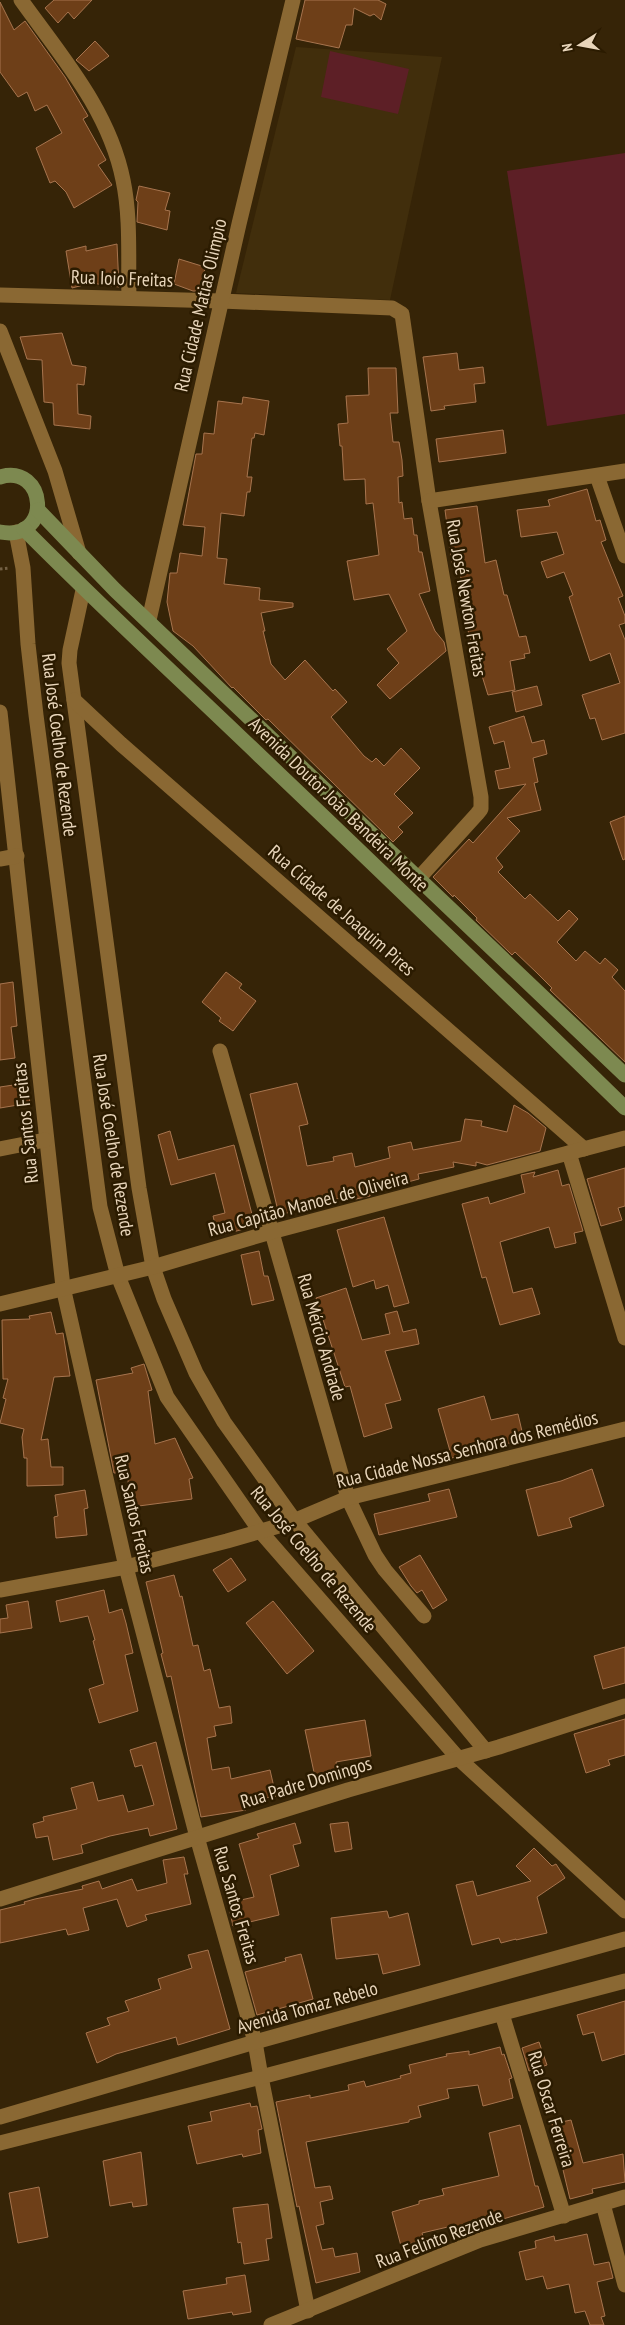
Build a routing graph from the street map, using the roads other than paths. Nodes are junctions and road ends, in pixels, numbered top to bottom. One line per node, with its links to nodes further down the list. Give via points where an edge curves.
1 (20, 0): 4 (street, via 88,92 113,146 124,180)
2 (293, 0): 5 (street, Rua Cidade Matias Olimpio)
3 (0, 295): 4 (street, Rua Ioio Freitas)
4 (129, 298): 5 (street, Rua Ioio Freitas)
5 (221, 301): 6 (street, Rua Ioio Freitas); 18 (street, Rua Cidade Matias Olimpio)
6 (392, 308): 11 (street, Rua José Newton Freitas, via 400,311 404,320)
7 (0, 331): 15 (street, via 55,471)
8 (625, 471): 10 (street)
9 (1, 473): 12 (main road, via 19,476 32,486)
10 (597, 476): 11 (street); 16 (street)
11 (430, 501): 23 (street, Rua José Newton Freitas, via 481,809)
12 (38, 510): 13 (main road, via 34,520); 15 (main road, Avenida Doutor João Bandeira Monte)
13 (20, 531): 14 (main road); 17 (main road, Avenida Doutor João Bandeira Monte); 34 (street, Rua José Coelho de Rezende, via 36,715 100,1207)
14 (0, 532)
15 (79, 553): 18 (main road, Avenida Doutor João Bandeira Monte)
16 (625, 556)
17 (83, 590): 19 (street, Rua José Coelho de Rezende, via 69,662); 26 (main road, Avenida Doutor João Bandeira Monte, via 162,662)
18 (149, 620): 23 (main road, Avenida Doutor João Bandeira Monte)
19 (74, 700): 30 (street, Rua Cidade de Joaquim Pires); 33 (street, Rua José Coelho de Rezende, via 139,1188)
20 (0, 712): 21 (street, Rua Santos Freitas)
21 (17, 856): 22 (street); 28 (street, Rua Santos Freitas)
22 (0, 859)
23 (419, 878): 25 (main road, Avenida Doutor João Bandeira Monte)
24 (220, 1051): 32 (street, Rua Mércio Andrade)
25 (625, 1075)
26 (625, 1108)
27 (625, 1138): 30 (street, Rua Capitão Manoel de Oliveira)
28 (46, 1140): 29 (street); 35 (street, Rua Santos Freitas)
29 (0, 1149)
30 (584, 1149): 31 (street, Rua Capitão Manoel de Oliveira)
31 (569, 1153): 32 (street, Rua Capitão Manoel de Oliveira); 37 (street)
32 (271, 1232): 33 (street, Rua Capitão Manoel de Oliveira); 39 (street, Rua Mércio Andrade)
33 (153, 1267): 34 (street, Rua Capitão Manoel de Oliveira); 40 (street, Rua José Coelho de Rezende, via 172,1321 204,1389)
34 (118, 1276): 35 (street, Rua Capitão Manoel de Oliveira); 41 (street, Rua José Coelho de Rezende, via 167,1396)
35 (63, 1287): 36 (street, Rua Capitão Manoel de Oliveira); 42 (street, Rua Santos Freitas)
36 (0, 1304)
37 (625, 1338)
38 (625, 1429): 39 (street, Rua Cidade Nossa Senhora dos Remédios)
39 (348, 1498): 40 (street, Rua Cidade Nossa Senhora dos Remédios); 44 (street, Rua Mércio Andrade, via 375,1555)
40 (295, 1521): 41 (street, Rua Cidade Nossa Senhora dos Remédios); 46 (street, Rua José Coelho de Rezende)
41 (260, 1532): 42 (street, Rua Cidade Nossa Senhora dos Remédios); 47 (street, Rua José Coelho de Rezende)
42 (126, 1567): 43 (street, Rua Cidade Nossa Senhora dos Remédios); 48 (street, Rua Santos Freitas)
43 (0, 1590)
44 (424, 1616)
45 (625, 1706): 46 (street, Rua Padre Domingos)
46 (486, 1751): 47 (street, Rua Padre Domingos)
47 (458, 1758): 48 (street, Rua Padre Domingos); 50 (street, Rua José Coelho de Rezende)
48 (197, 1837): 49 (street, Rua Padre Domingos); 54 (street, Rua Santos Freitas)
49 (0, 1899)
50 (625, 1911)
51 (625, 1939): 54 (street, Avenida Tomaz Rebelo)
52 (625, 1981): 53 (street)
53 (502, 2014): 55 (street); 60 (street, Rua Oscar Ferreira)
54 (255, 2042): 55 (street, Rua Santos Freitas); 56 (street, Avenida Tomaz Rebelo)
55 (260, 2078): 57 (street); 62 (street, Rua Santos Freitas)
56 (0, 2117)
57 (0, 2143)
58 (625, 2197): 59 (street, Rua Felinto Rezende)
59 (602, 2204): 60 (street, Rua Felinto Rezende); 61 (street)
60 (564, 2216): 62 (street, Rua Felinto Rezende, via 480,2240)
61 (625, 2285)
62 (308, 2311): 63 (street, Rua Felinto Rezende)
63 (271, 2325)

